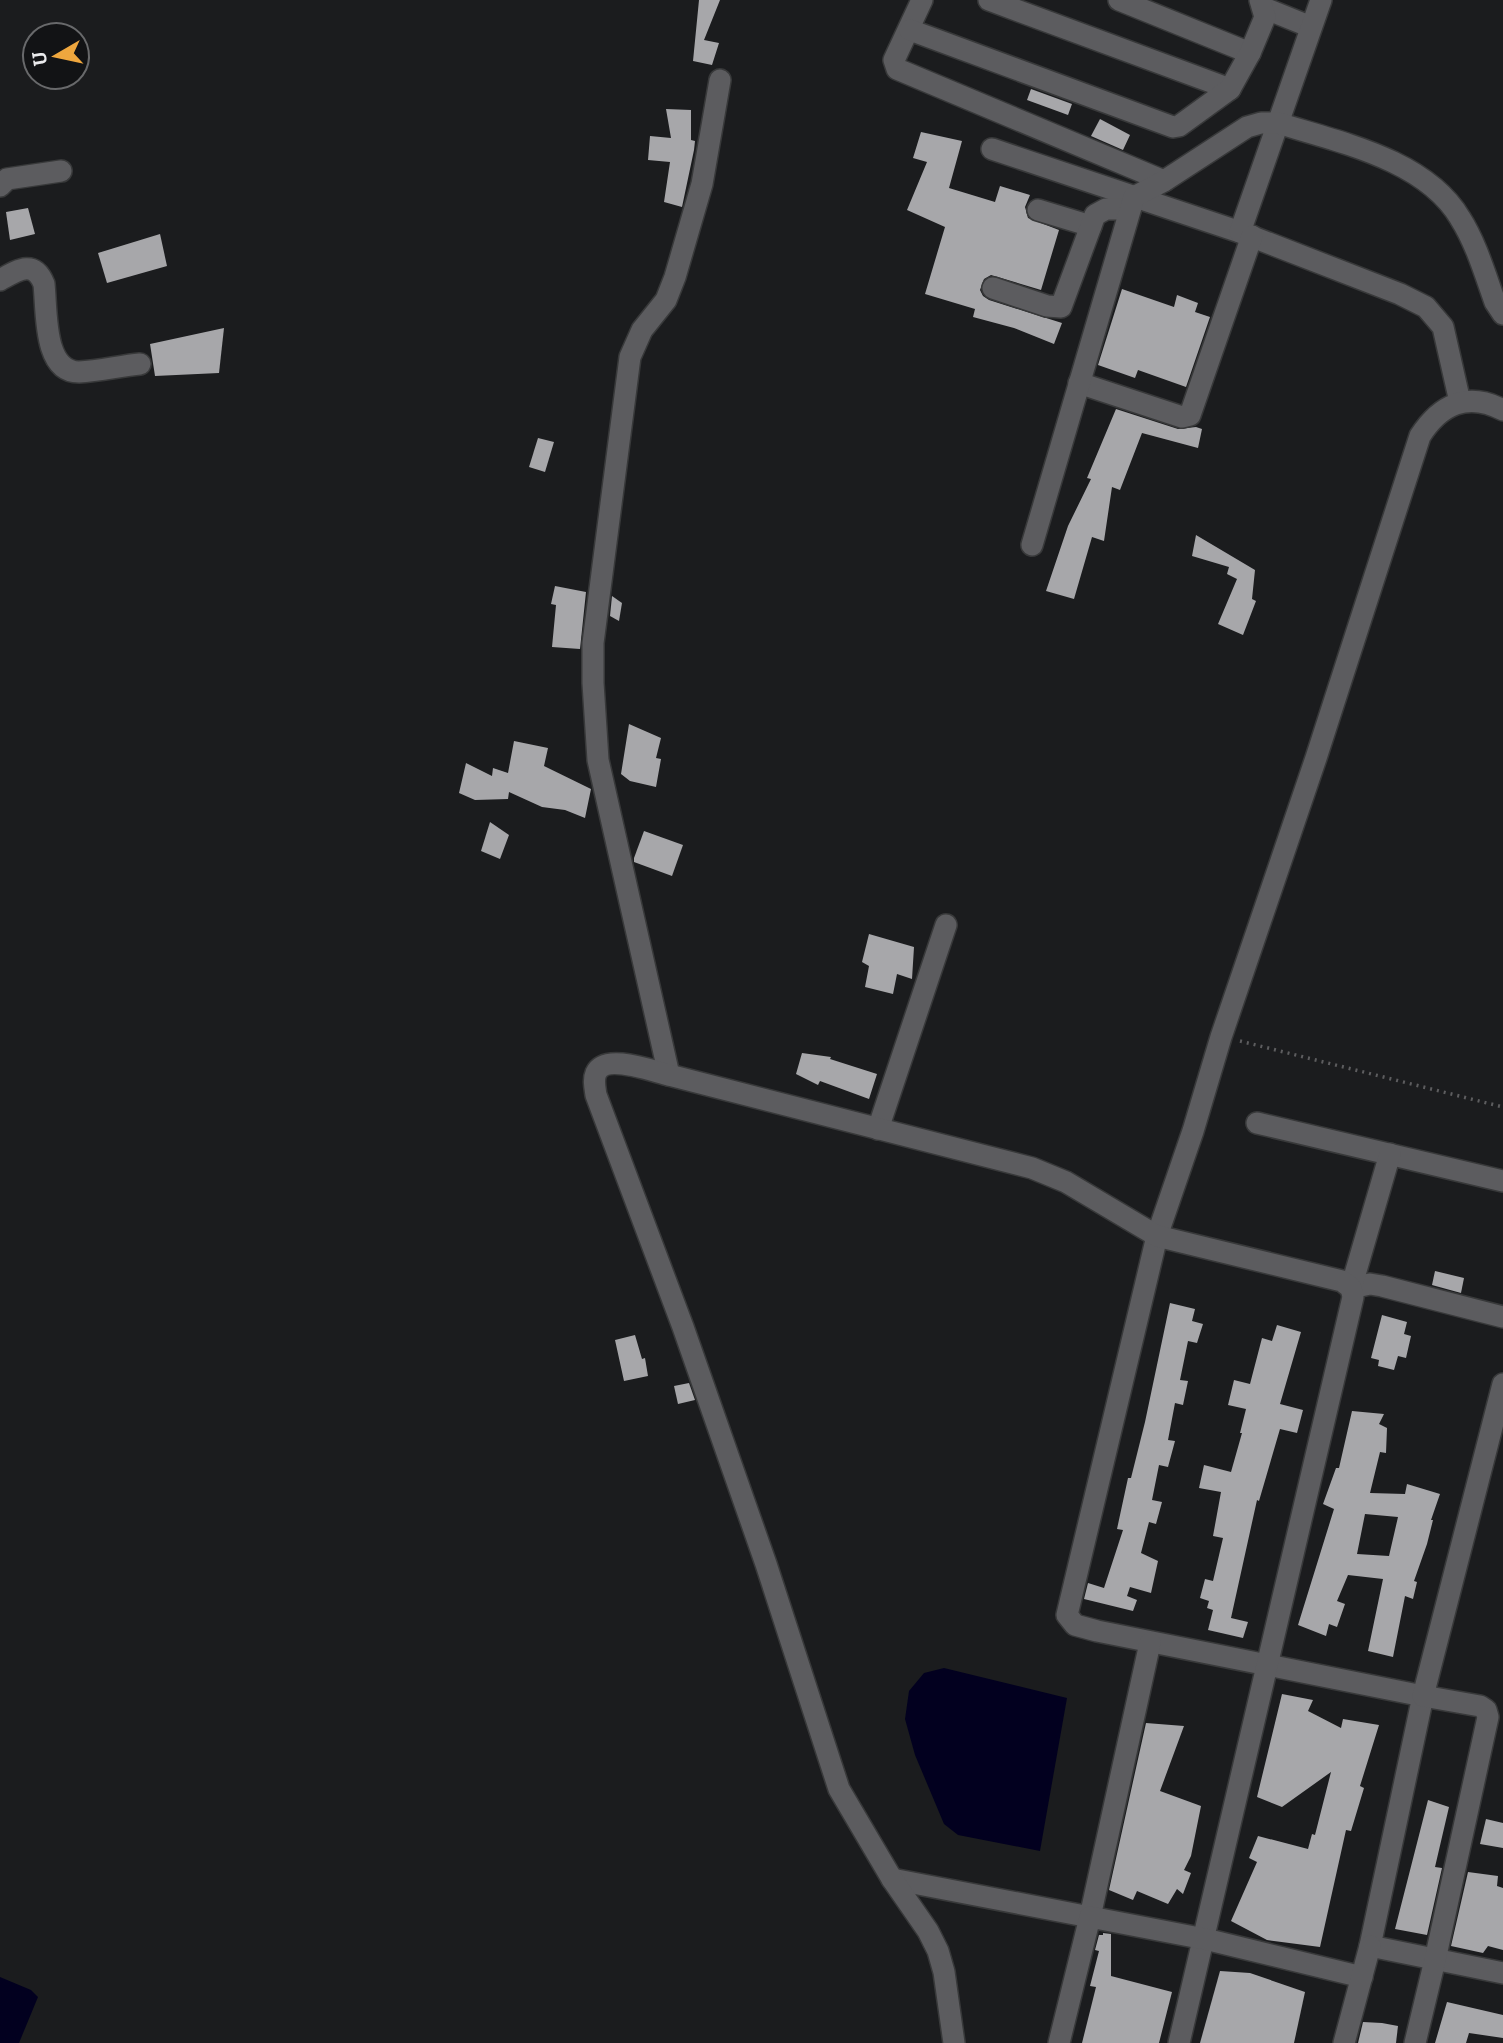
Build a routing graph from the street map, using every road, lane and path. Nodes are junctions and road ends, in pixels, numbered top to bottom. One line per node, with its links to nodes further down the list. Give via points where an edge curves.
1 (922, 0): 7 (street)
2 (989, 0): 10 (street)
3 (1119, 0): 8 (street)
4 (1321, 0): 6 (street)
5 (1262, 4): 6 (street); 8 (street, via 1265,17)
6 (1311, 27): 11 (street)
7 (910, 30): 10 (street, via 1167,126 1179,126); 14 (street, via 894,60 897,69)
8 (1250, 53): 10 (street)
9 (720, 80): 30 (street, via 702,184 675,277 630,357 593,643 598,760)
10 (1230, 89)
11 (1278, 123): 14 (street, via 1247,127); 19 (street); 22 (street, via 1387,158 1428,182 1459,216)
12 (992, 149): 16 (street)
13 (61, 171): 15 (street, via 7,179)
14 (1164, 181): 16 (street)
15 (0, 186)
16 (1132, 203): 18 (street, via 1101,210); 19 (street); 24 (street)
17 (1038, 210): 18 (street)
18 (1091, 226): 21 (street, via 1061,307)
19 (1246, 234): 24 (street, via 1190,415 1182,417); 25 (street, via 1426,307 1443,327)
20 (0, 280): 23 (street, via 26,269 40,275 52,352 65,369 78,372)
21 (993, 288)
22 (1503, 314)
23 (140, 364)
24 (1079, 383): 27 (street)
25 (1460, 402): 26 (street, via 1477,401); 29 (street, via 1431,420 1420,436)
26 (1503, 410)
27 (1032, 545)
28 (946, 925): 33 (street)
29 (1221, 1037): 31 (path); 36 (street)
30 (669, 1075): 33 (street); 43 (street, via 615,1063 604,1065 594,1080 596,1095 734,1472 839,1789)
31 (1503, 1107)
32 (1257, 1123): 34 (street)
33 (878, 1129): 36 (street, via 1032,1168 1066,1182)
34 (1390, 1154): 35 (street); 37 (street)
35 (1503, 1181)
36 (1157, 1236): 37 (street, via 1342,1282); 40 (street, via 1067,1615 1075,1625)
37 (1350, 1288): 38 (street, via 1382,1286); 41 (street, via 1353,1297)
38 (1503, 1317)
39 (1503, 1384): 42 (street)
40 (1150, 1643): 41 (street); 44 (street)
41 (1266, 1665): 42 (street); 45 (street)
42 (1423, 1696): 46 (street); 47 (street, via 1479,1706 1488,1717)
43 (892, 1879): 44 (street); 50 (street, via 937,1951)
44 (1090, 1917): 45 (street); 51 (street)
45 (1205, 1939): 49 (street); 52 (street)
46 (1370, 1946): 47 (street); 49 (street)
47 (1435, 1960): 48 (street); 54 (street)
48 (1503, 1973)
49 (1362, 1977): 53 (street)
50 (954, 2043)
51 (1059, 2043)
52 (1179, 2043)
53 (1344, 2043)
54 (1415, 2043)

